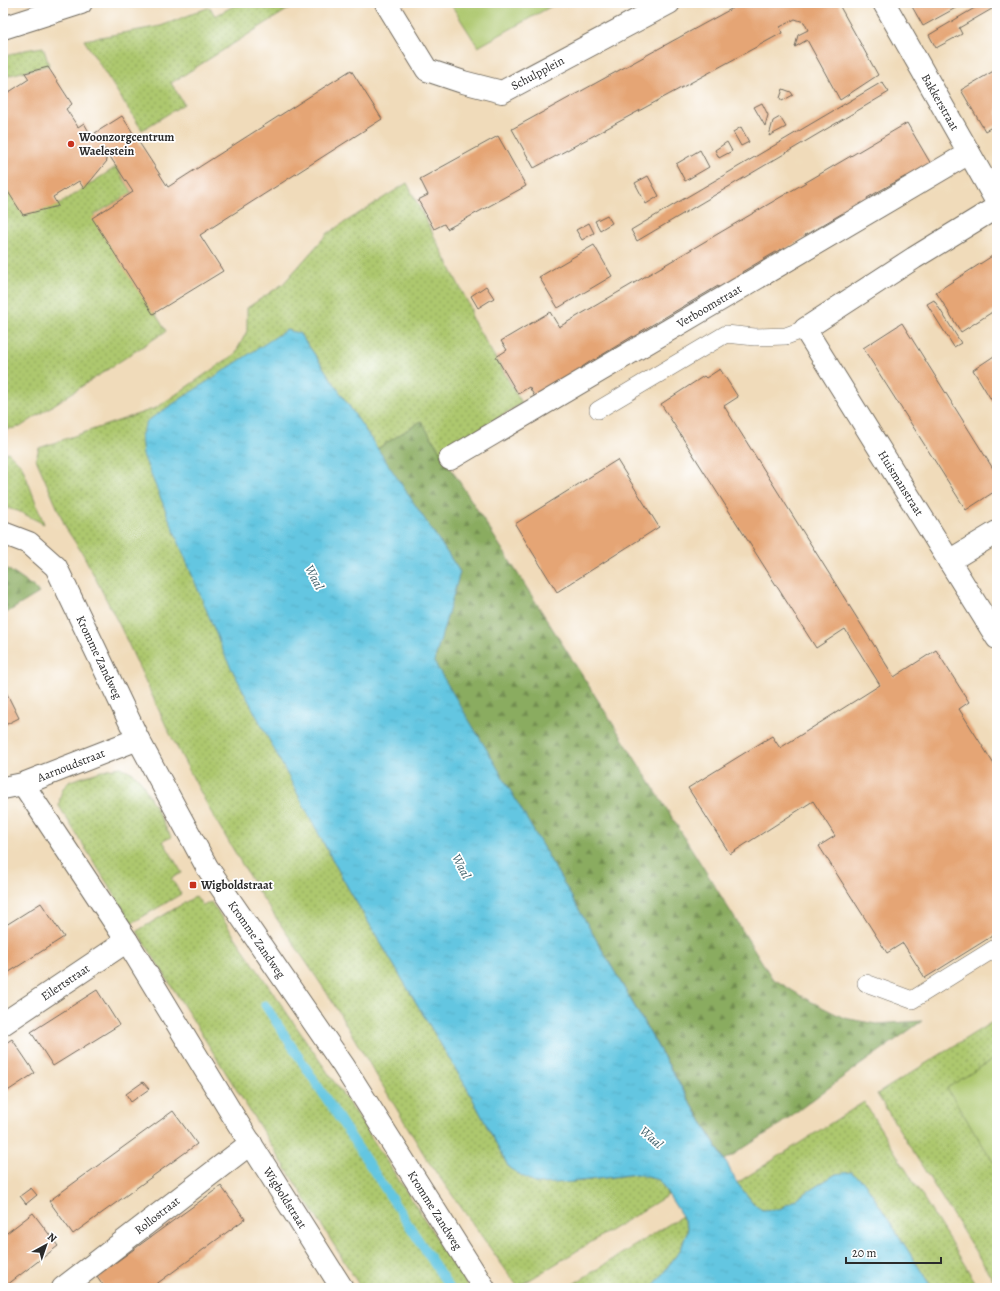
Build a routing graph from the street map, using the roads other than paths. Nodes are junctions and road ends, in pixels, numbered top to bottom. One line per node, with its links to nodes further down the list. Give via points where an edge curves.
1 (82, 3): 5 (street)
2 (386, 3): 3 (street, Schulpplein, via 426,70 502,92)
3 (669, 3)
4 (884, 3): 6 (street, Bakkerstraat)
5 (3, 28)
6 (969, 153): 7 (street, Bakkerstraat); 11 (street, Verboomstraat)
7 (997, 202)
8 (997, 207): 9 (street)
9 (805, 329): 10 (lane, via 786,336 726,334); 14 (street, Huismanstraat)
10 (598, 410)
11 (450, 459)
12 (997, 532): 14 (street)
13 (3, 533): 16 (street, Kromme Zandweg, via 29,543 56,567)
14 (949, 561): 15 (street, Huismanstraat)
15 (997, 638)
16 (138, 739): 17 (street, Aarnoudstraat); 25 (street, Kromme Zandweg, via 207,867 343,1065)
17 (13, 786): 18 (street, Wigboldstraat)
18 (127, 941): 21 (street, Eilertstraat); 22 (street, Wigboldstraat)
19 (997, 947): 20 (lane, via 912,1000)
20 (866, 983)
21 (3, 1024)
22 (251, 1143): 23 (street, Rollostraat); 24 (street, Wigboldstraat)
23 (62, 1288)
24 (342, 1288)
25 (484, 1288)

